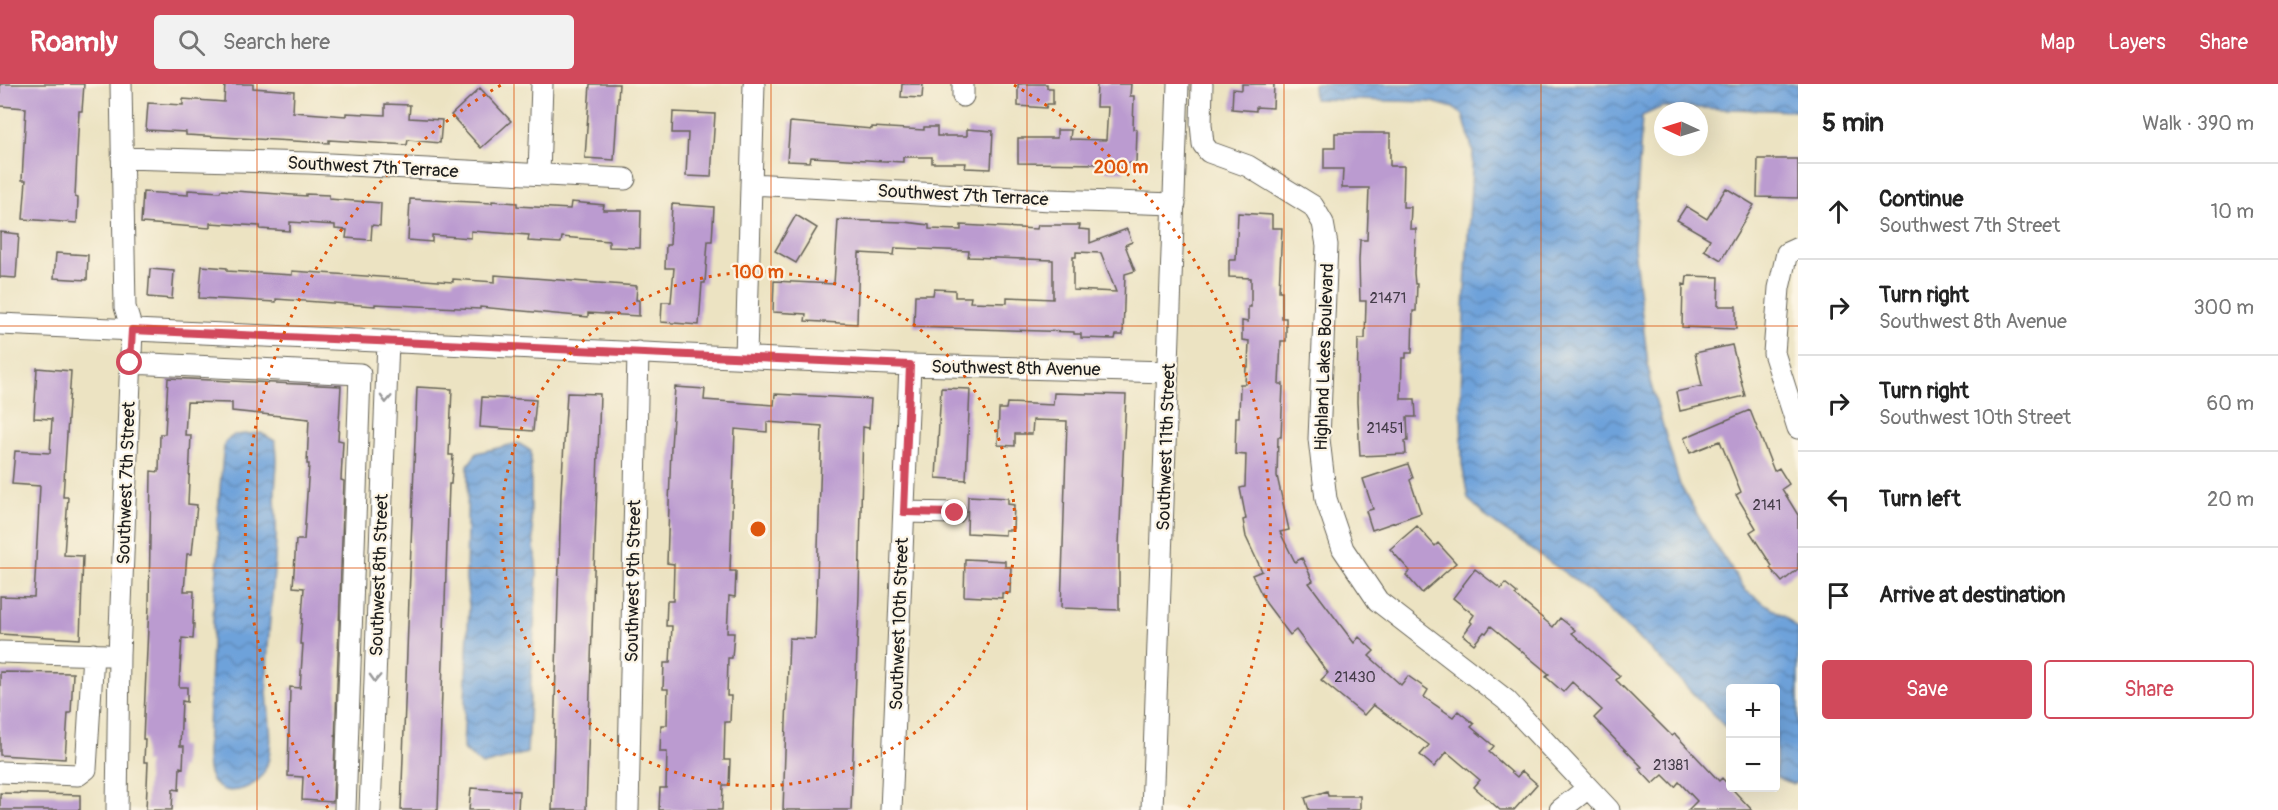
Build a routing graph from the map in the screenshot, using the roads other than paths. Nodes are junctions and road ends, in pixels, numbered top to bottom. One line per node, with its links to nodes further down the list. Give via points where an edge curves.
1 (121, 84): 6 (street, Southwest 7th Street)
2 (542, 84): 7 (street)
3 (754, 84): 9 (street)
4 (1178, 84): 10 (street, Southwest 11th Street)
5 (1202, 84): 27 (street, Highland Lakes Boulevard, via 1203,144 1209,152 1248,166 1313,206 1323,224 1327,245 1319,439 1326,499 1343,549 1378,601 1506,700)
6 (122, 158): 7 (street, Southwest 7th Terrace); 13 (street, Southwest 7th Street, via 125,307)
7 (539, 174): 8 (street, Southwest 7th Terrace)
8 (625, 179)
9 (751, 183): 10 (street, Southwest 7th Terrace); 16 (street)
10 (1175, 204): 19 (street, Southwest 11th Street)
11 (1792, 251): 20 (street, via 1779,288 1774,353)
12 (0, 324): 13 (street, Southwest 8th Avenue)
13 (132, 330): 14 (street, Southwest 8th Avenue); 17 (street, Southwest 7th Street)
14 (388, 341): 15 (street, Southwest 8th Avenue); 30 (street, Southwest 8th Street, one-way to 30)
15 (638, 352): 16 (street, Southwest 8th Avenue); 31 (street, Southwest 9th Street)
16 (746, 356): 18 (street, Southwest 8th Avenue)
17 (130, 363): 25 (street, Southwest 7th Street); 29 (street, via 360,374)
18 (910, 365): 19 (street, Southwest 8th Avenue); 21 (street, Southwest 10th Street)
19 (1168, 372): 33 (street, Southwest 11th Street)
20 (1798, 428)
21 (904, 512): 22 (street); 32 (street, Southwest 10th Street)
22 (955, 513)
23 (0, 652): 24 (street)
24 (93, 654): 25 (street); 26 (street, via 86,769 78,775)
25 (119, 655): 28 (street, Southwest 7th Street)
26 (0, 772)
27 (1588, 788): 34 (street); 35 (street, Highland Lakes Boulevard)
28 (117, 810)
29 (345, 810)
30 (370, 810)
31 (628, 810)
32 (891, 810)
33 (1152, 810)
34 (1560, 810)
35 (1609, 810)

